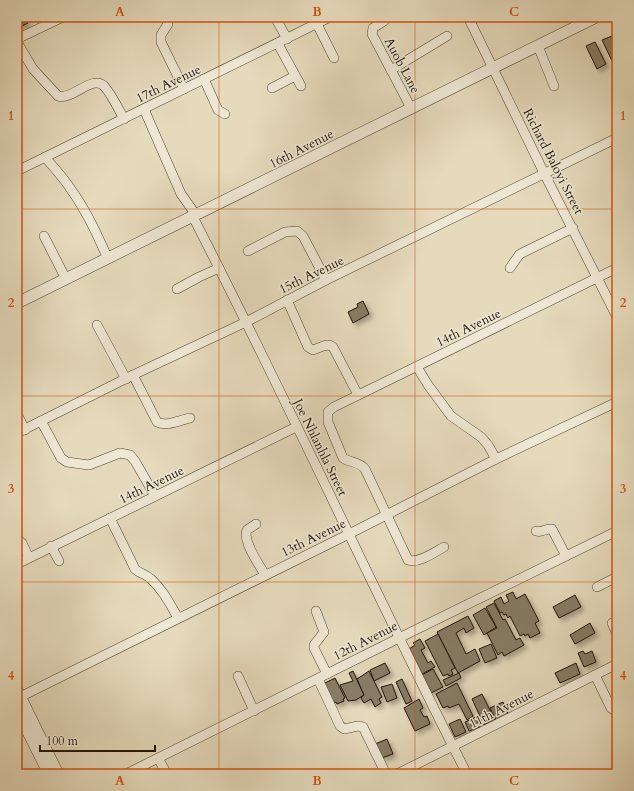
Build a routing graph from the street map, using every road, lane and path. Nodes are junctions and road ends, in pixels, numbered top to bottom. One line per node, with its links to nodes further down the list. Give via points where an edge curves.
1 (63, 17): 11 (street)
2 (275, 17): 10 (street)
3 (330, 17): 8 (street, 17th Avenue)
4 (386, 17): 16 (street, Auob Lane, via 372,31)
5 (468, 17): 15 (street, Richard Baloyi Street)
6 (596, 17): 13 (street, 16th Avenue)
7 (168, 24): 22 (street, via 161,35 161,42)
8 (317, 24): 10 (street, 17th Avenue); 14 (street)
9 (447, 36): 16 (street)
10 (287, 39): 12 (street, 17th Avenue)
11 (17, 41): 26 (street, via 33,69 58,96 66,96 92,84 101,84)
12 (278, 44): 17 (street); 18 (street, 17th Avenue)
13 (538, 46): 15 (street, 16th Avenue); 20 (street)
14 (334, 58)
15 (493, 68): 23 (street, 16th Avenue); 30 (street, Richard Baloyi Street)
16 (391, 70): 23 (street, Auob Lane)
17 (295, 76): 19 (street); 21 (street)
18 (204, 79): 22 (street, 17th Avenue); 25 (street, via 218,110)
19 (300, 86)
20 (554, 86)
21 (272, 88)
22 (184, 89): 24 (street, 17th Avenue)
23 (411, 108): 31 (street, 16th Avenue)
24 (144, 109): 26 (street, 17th Avenue); 31 (street, Joe Nhlanhla Street, via 181,194)
25 (225, 114)
26 (124, 118): 28 (street, 17th Avenue)
27 (617, 138): 30 (street, 15th Avenue)
28 (44, 157): 29 (street, 17th Avenue); 35 (street, via 68,184 81,204)
29 (17, 171)
30 (544, 173): 32 (street, Richard Baloyi Street); 41 (street, 15th Avenue)
31 (195, 216): 35 (street, 16th Avenue); 36 (street, Joe Nhlanhla Street)
32 (573, 228): 37 (street, via 522,253); 39 (street, Richard Baloyi Street)
33 (44, 236): 40 (street)
34 (248, 251): 41 (street, via 285,232 297,230 303,236)
35 (108, 259): 40 (street, 16th Avenue)
36 (219, 268): 42 (street); 46 (street, Joe Nhlanhla Street)
37 (510, 268)
38 (617, 268): 39 (street, 14th Avenue)
39 (597, 278): 45 (street, Richard Baloyi Street); 48 (street, 14th Avenue)
40 (66, 279): 44 (street, 16th Avenue)
41 (326, 280): 43 (street, 15th Avenue)
42 (177, 289)
43 (287, 300): 46 (street, 15th Avenue); 50 (street, via 308,347 313,350 327,345 334,347)
44 (17, 303)
45 (617, 317)
46 (246, 322): 49 (street, 15th Avenue); 55 (street, Joe Nhlanhla Street)
47 (97, 325): 49 (street)
48 (417, 367): 50 (street, 14th Avenue); 57 (street, via 451,416 481,437)
49 (129, 377): 53 (street, via 157,422 166,424); 54 (street, 15th Avenue)
50 (358, 395): 59 (street, 14th Avenue, via 330,410 327,420 342,456 362,466)
51 (617, 402): 57 (street, 13th Avenue)
52 (17, 414): 56 (street)
53 (190, 418)
54 (41, 421): 56 (street, 15th Avenue); 58 (street, via 61,458 67,462 89,465 120,453 130,455)
55 (296, 427): 58 (street, 14th Avenue); 63 (street, Joe Nhlanhla Street)
56 (21, 432)
57 (496, 459): 59 (street, 13th Avenue)
58 (155, 496): 60 (street, 14th Avenue)
59 (386, 514): 63 (street, 13th Avenue); 67 (street, via 408,560 418,560)
60 (110, 518): 66 (street, 14th Avenue); 76 (street, via 135,569 148,576 162,591)
61 (256, 524): 72 (street, via 247,530 246,535 248,544)
62 (536, 531): 68 (street, via 552,529)
63 (349, 534): 72 (street, 13th Avenue); 79 (street, Joe Nhlanhla Street)
64 (616, 536): 68 (street, 12th Avenue)
65 (17, 539): 69 (street, via 22,543)
66 (51, 546): 69 (street, 14th Avenue); 70 (street)
67 (444, 547)
68 (566, 556): 79 (street, 12th Avenue)
69 (29, 558): 71 (street, 14th Avenue)
70 (59, 561)
71 (17, 564)
72 (265, 574): 76 (street, 13th Avenue)
73 (617, 577): 74 (street)
74 (597, 587)
75 (316, 611): 81 (street, via 324,632 314,648)
76 (178, 618): 85 (street, 13th Avenue)
77 (612, 624): 78 (street)
78 (617, 634)
79 (399, 638): 81 (street, 12th Avenue); 89 (street, Joe Nhlanhla Street)
80 (617, 664): 82 (street, 11th Avenue)
81 (327, 674): 84 (street, 12th Avenue)
82 (595, 675): 88 (street, via 611,708); 89 (street, 11th Avenue)
83 (238, 676): 87 (street)
84 (318, 679): 87 (street, 12th Avenue); 97 (street, via 340,726 344,729 363,727)
85 (19, 693): 92 (street)
86 (17, 710): 91 (street)
87 (254, 711): 90 (street, 12th Avenue)
88 (617, 712)
89 (453, 746): 98 (street, 11th Avenue); 99 (street, Joe Nhlanhla Street)
90 (158, 758): 93 (street, 12th Avenue); 94 (street)
91 (49, 774)
92 (58, 774)
93 (126, 774)
94 (167, 774)
95 (261, 774): 96 (street)
96 (265, 774)
97 (386, 774)
98 (397, 774)
99 (467, 774)

